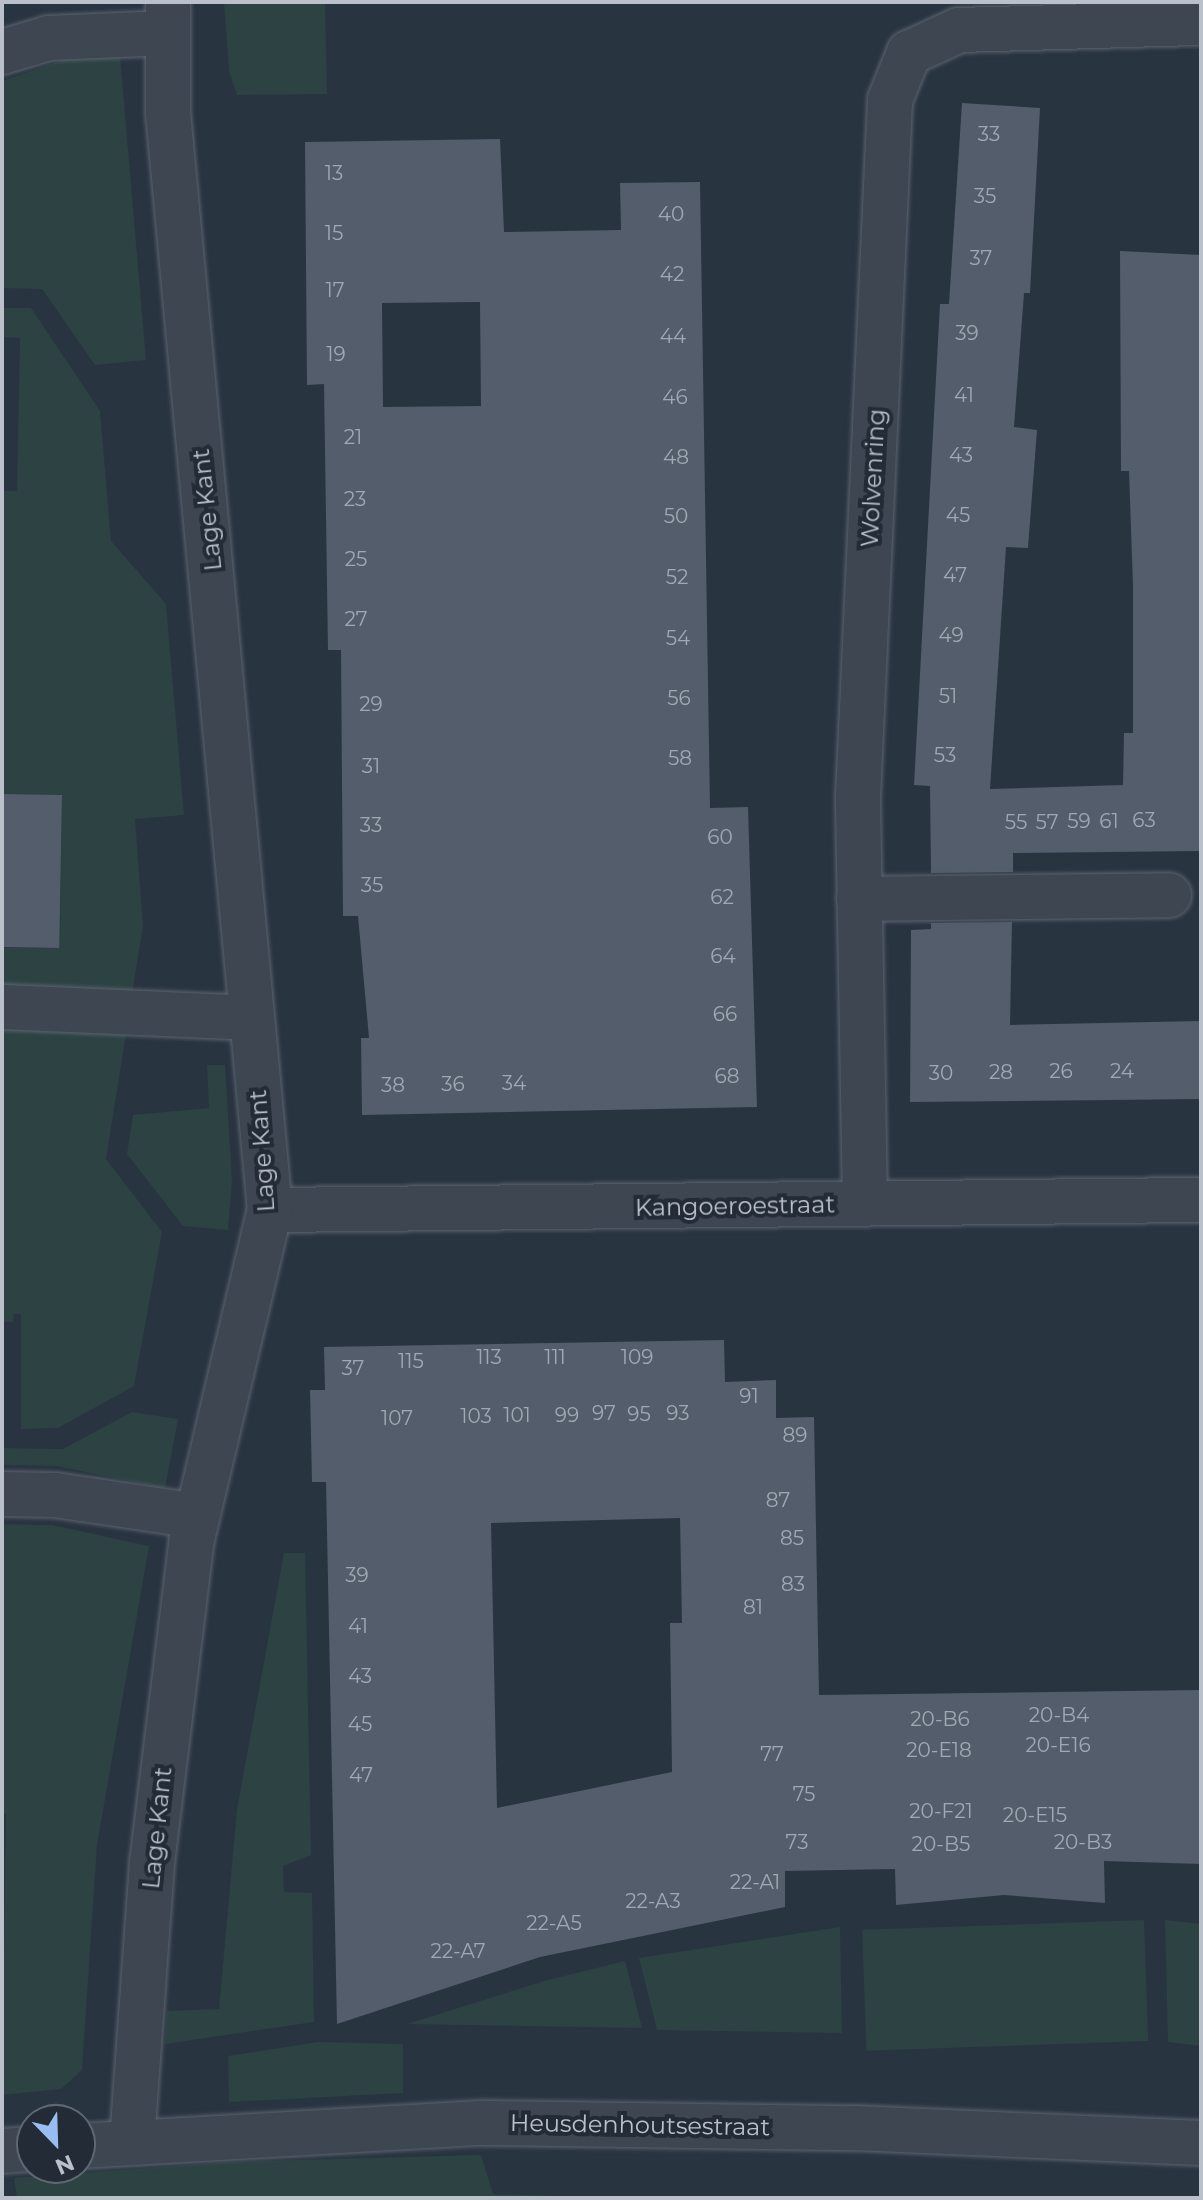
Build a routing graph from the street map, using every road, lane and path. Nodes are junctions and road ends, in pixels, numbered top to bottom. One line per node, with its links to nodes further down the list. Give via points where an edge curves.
1 (168, 18): 3 (street, via 49,38); 7 (street, Lage Kant, via 168,113)
2 (1201, 23): 5 (street, Wolvenring, via 959,30 909,53 890,100 858,797)
3 (2, 52)
4 (1169, 895): 5 (street)
5 (859, 899): 9 (street, Wolvenring)
6 (2, 1007): 7 (street)
7 (251, 1018): 10 (street, Lage Kant)
8 (1201, 1200): 9 (street, Kangoeroestraat)
9 (865, 1204): 10 (street, Kangoeroestraat)
10 (270, 1210): 12 (street, Lage Kant)
11 (2, 1494): 12 (street, via 55,1495)
12 (197, 1516): 13 (street, Lage Kant, via 152,1863)
13 (132, 2142): 14 (street, Heusdenhoutsestraat, via 481,2123 855,2128); 15 (street, Heusdenhoutsestraat)
14 (1201, 2143)
15 (96, 2145)

